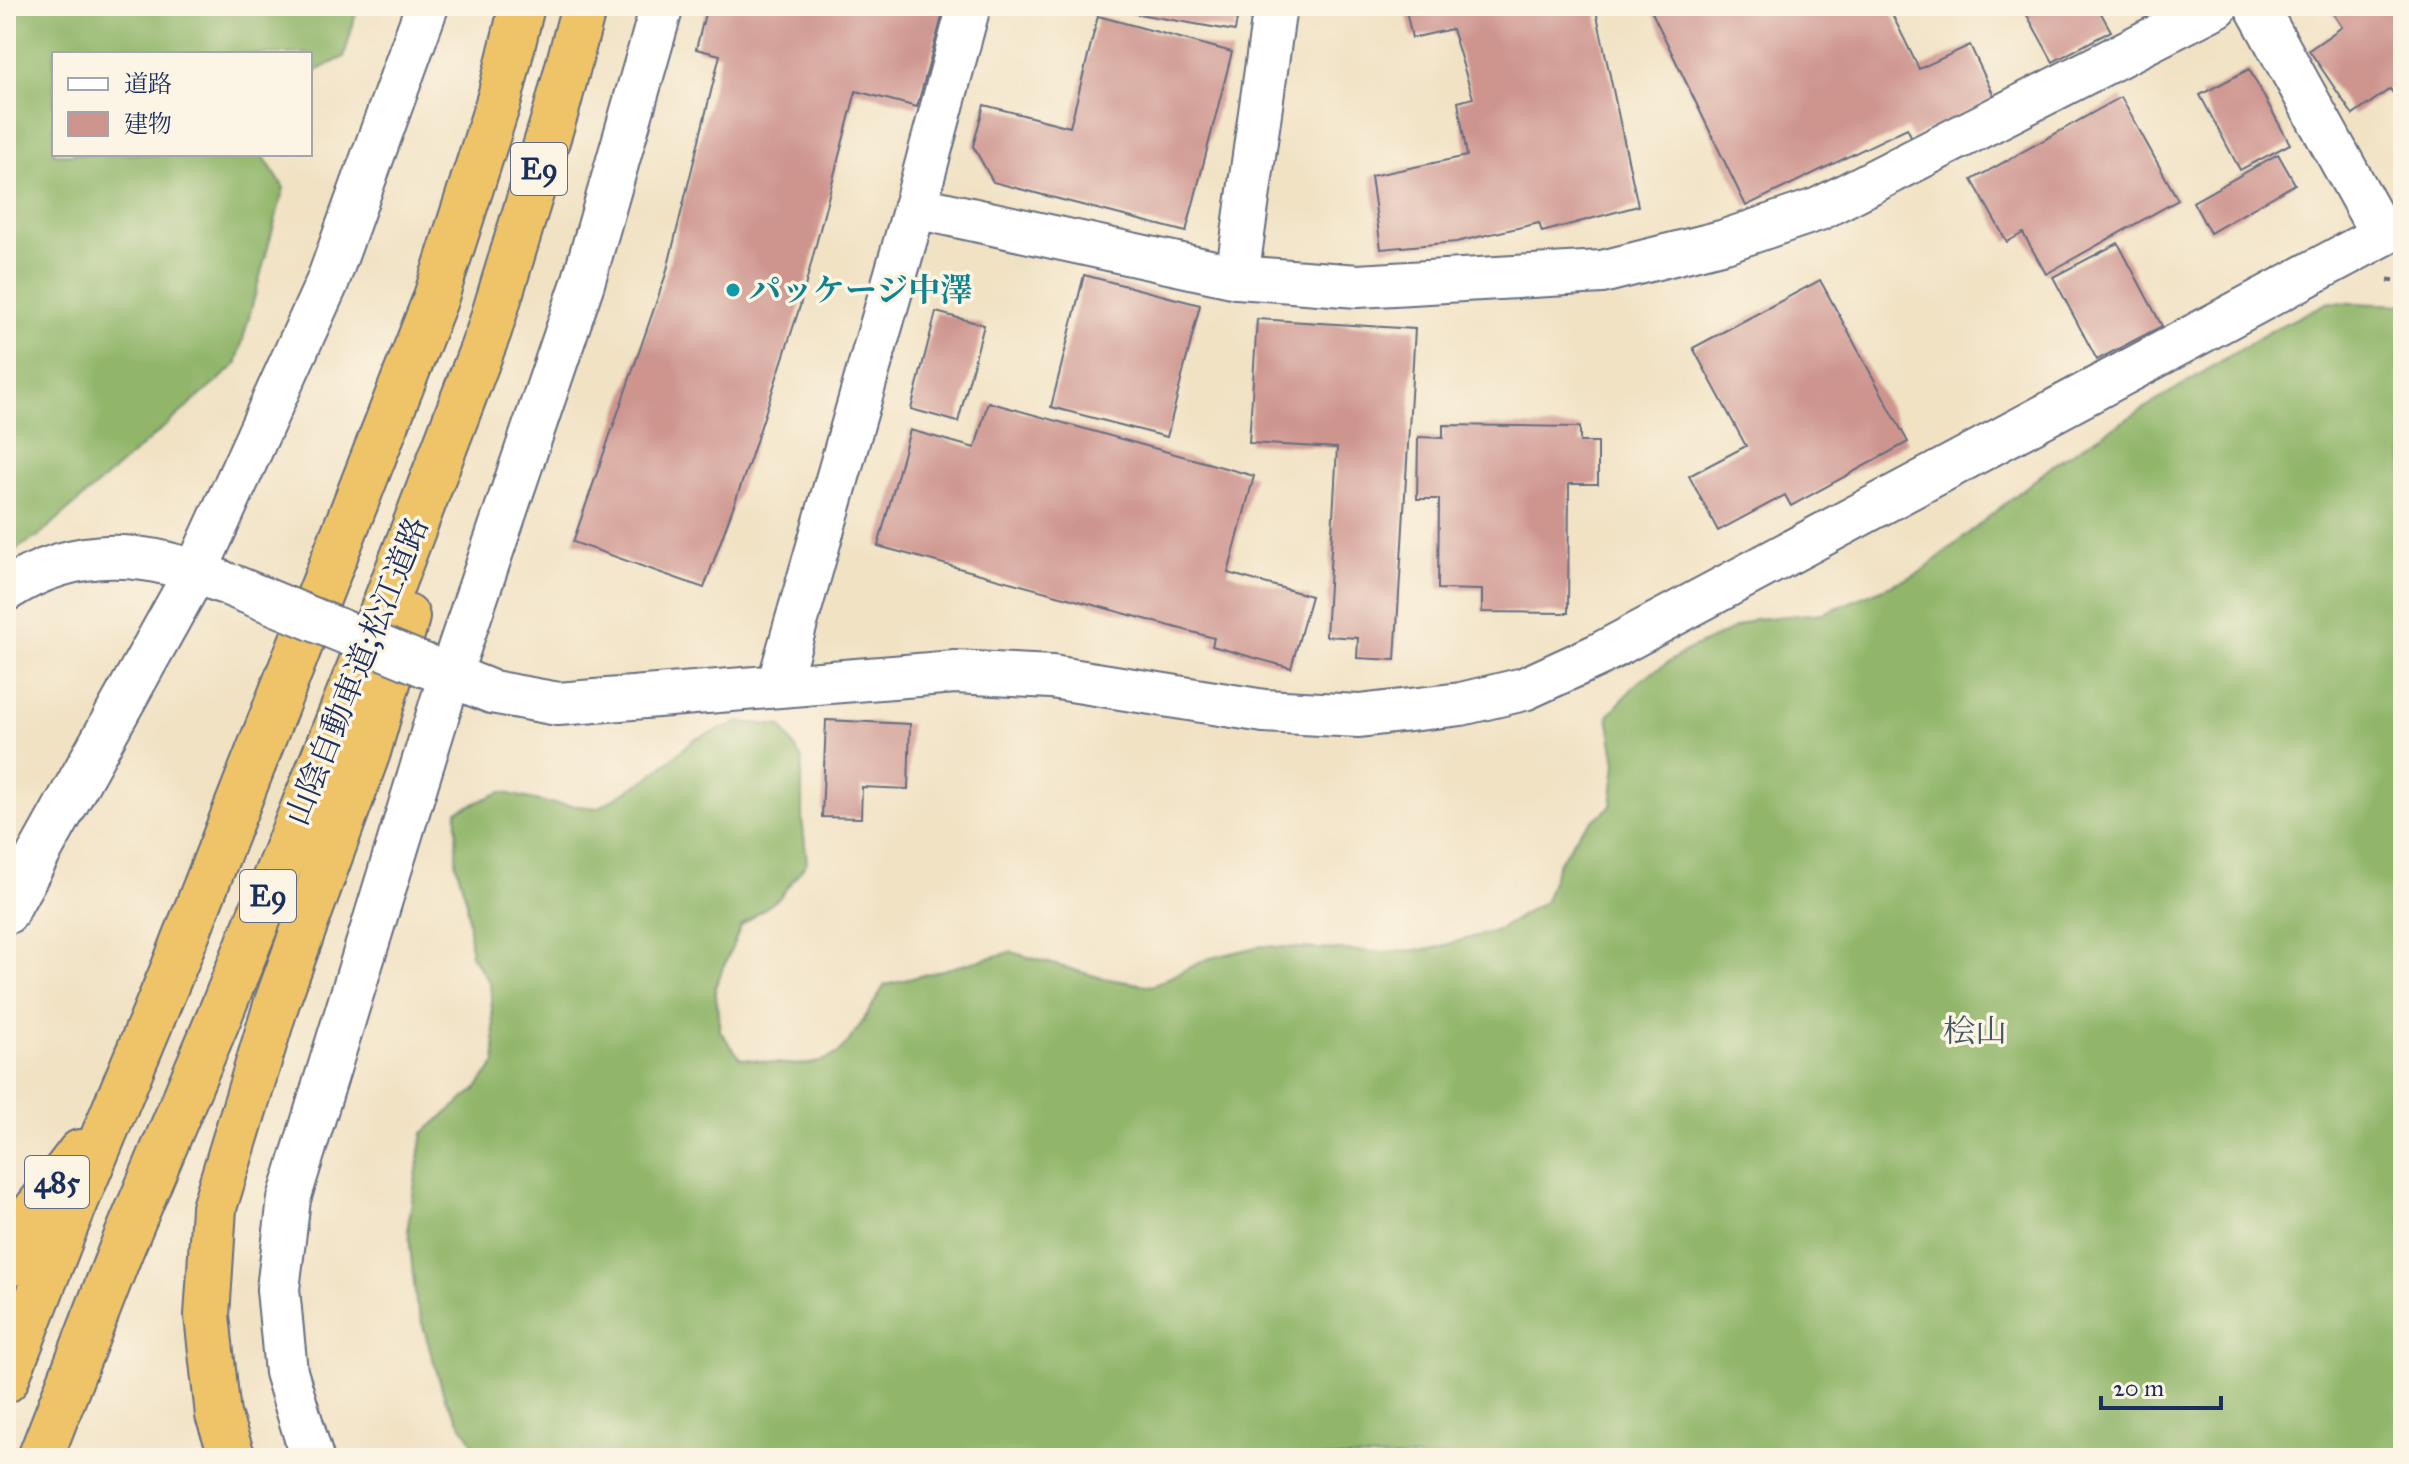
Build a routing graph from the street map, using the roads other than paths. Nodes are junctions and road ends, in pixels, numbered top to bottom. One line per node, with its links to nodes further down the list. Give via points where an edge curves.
1 (427, 6): 13 (street)
2 (522, 6): 18 (highway, 山陰自動車道;松江道路 / E9, via 500,97 435,300)
3 (584, 6): 12 (highway, 山陰自動車道;松江道路 / E9)
4 (662, 6): 15 (street, via 583,283)
5 (969, 6): 9 (street)
6 (1275, 6): 11 (street)
7 (2217, 6): 11 (street, via 1819,209 1725,241 1587,274 1358,286)
8 (2256, 6): 10 (street)
9 (915, 207): 11 (street); 16 (street)
10 (2392, 230): 16 (street, via 1598,655 1524,689 1461,704 1359,716 1264,711 1052,677 955,672)
11 (1237, 277)
12 (489, 331): 21 (highway, 山陰自動車道;松江道路 / E9, via 381,614); 22 (highway, via 368,752 277,1002 214,1208 207,1316 218,1415)
13 (213, 578): 14 (street, via 143,557 103,555 64,562); 15 (street, bridge); 17 (street)
14 (6, 590)
15 (437, 670): 16 (street, via 492,692 558,704); 23 (street, via 289,1199 278,1289 286,1372)
16 (778, 686)
17 (6, 913)
18 (118, 1103): 19 (highway, 485, via 22,1228); 20 (highway, 山陰自動車道;松江道路 / E9)
19 (6, 1266)
20 (6, 1380)
21 (40, 1458)
22 (233, 1458)
23 (312, 1458)

